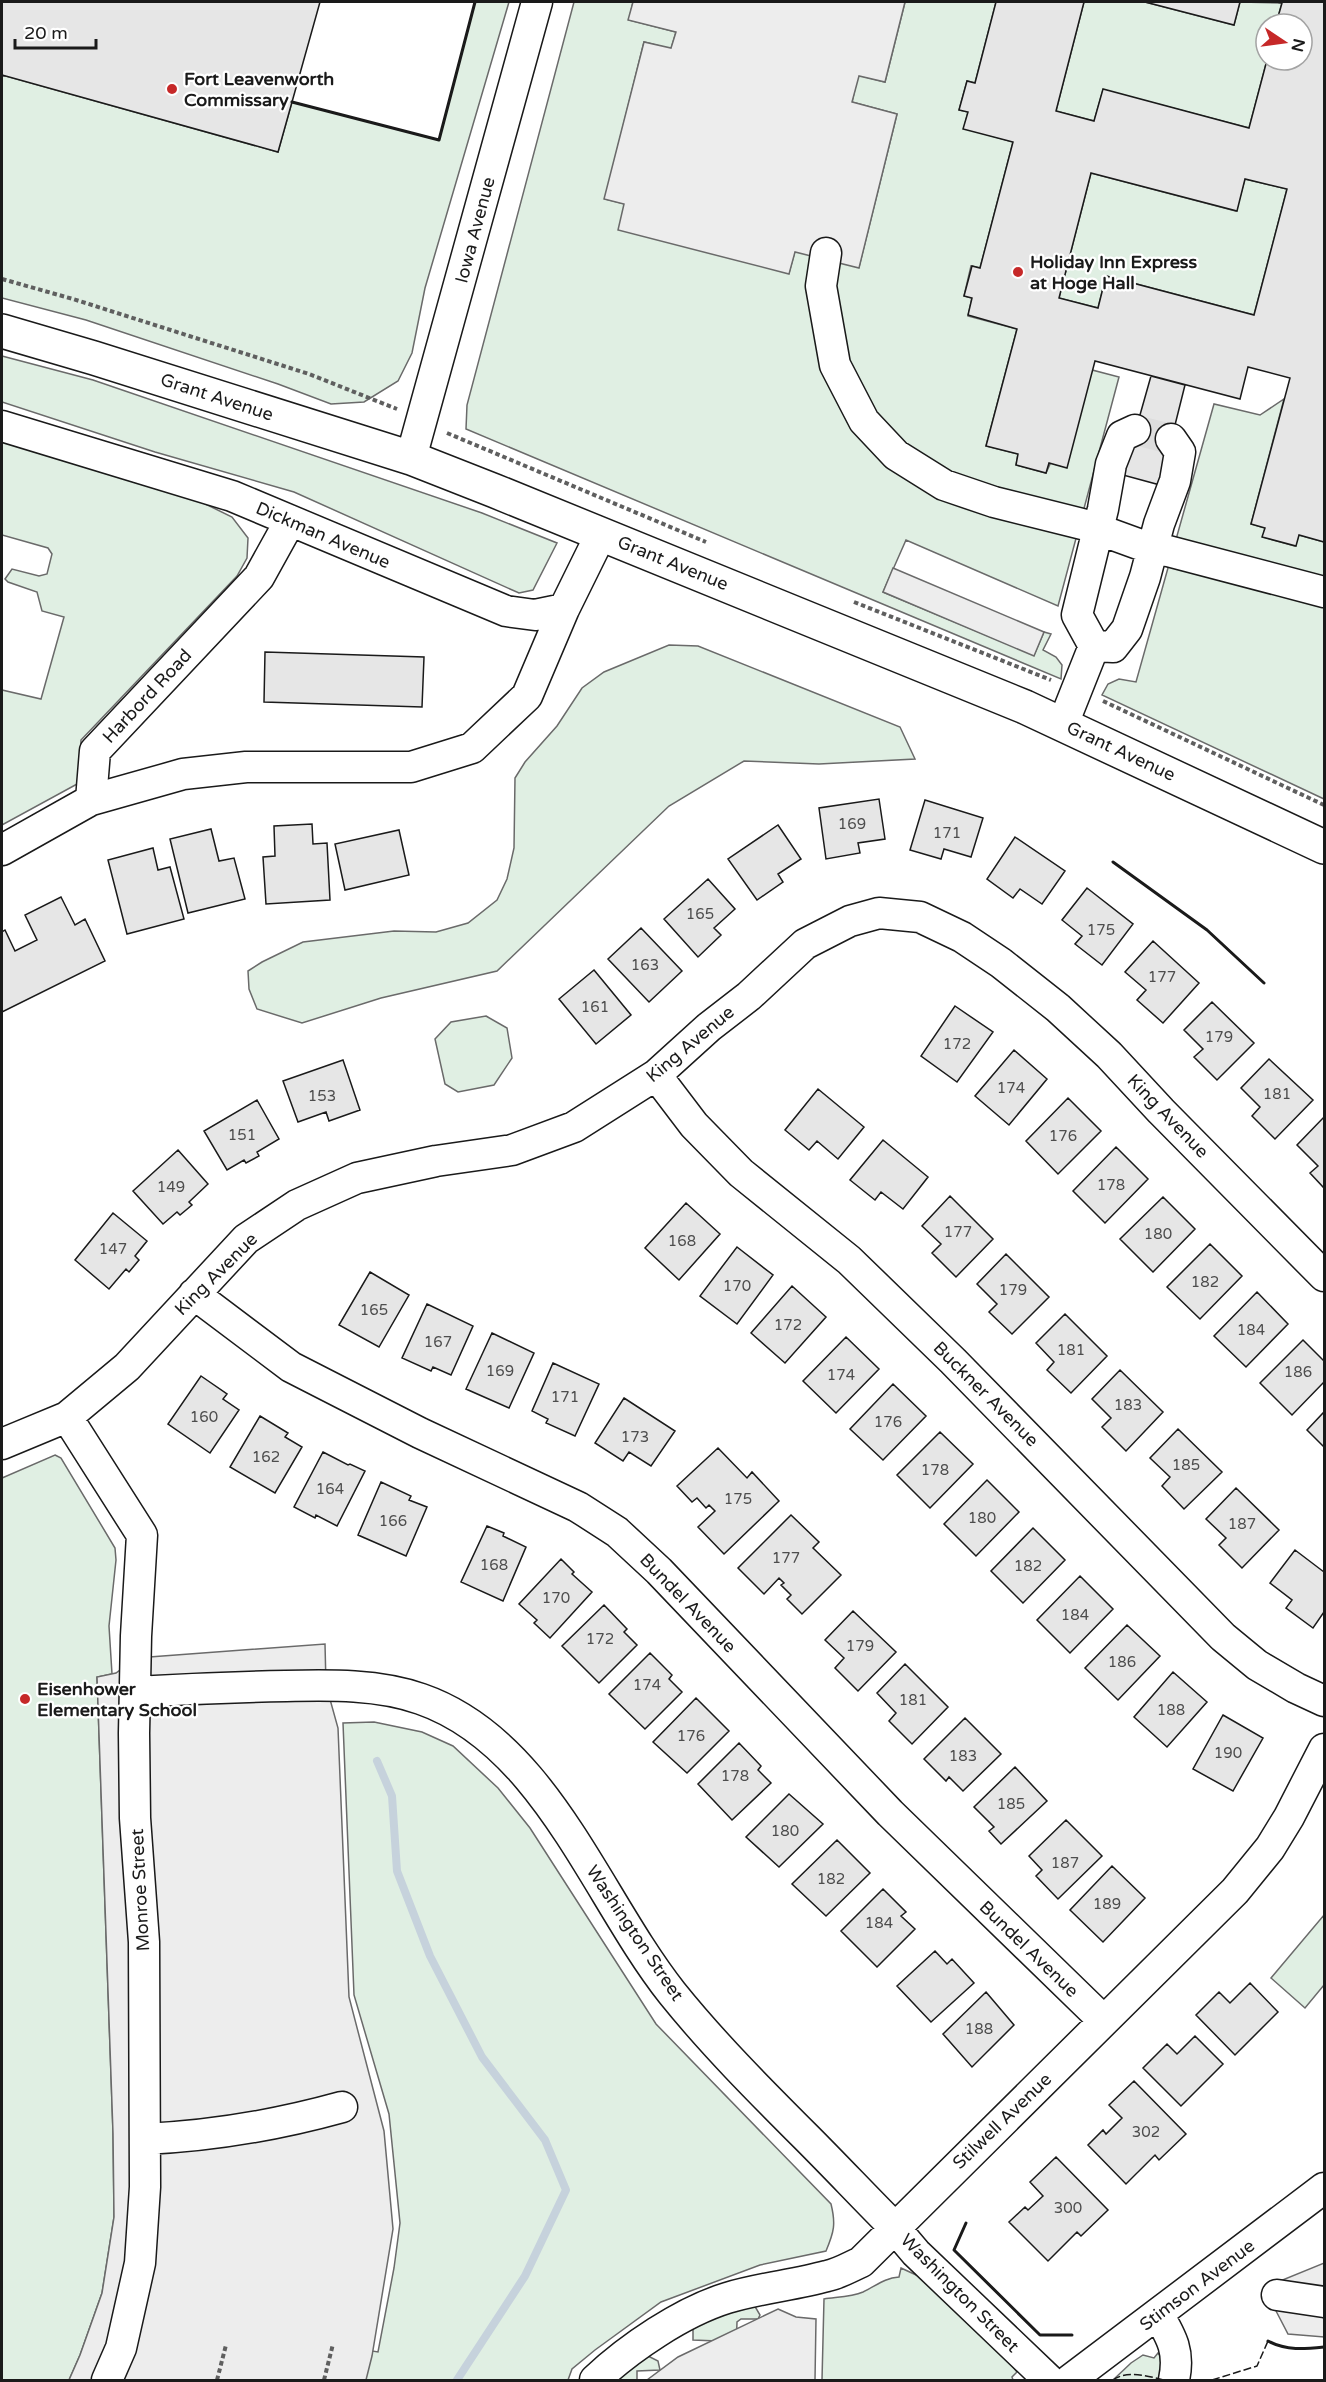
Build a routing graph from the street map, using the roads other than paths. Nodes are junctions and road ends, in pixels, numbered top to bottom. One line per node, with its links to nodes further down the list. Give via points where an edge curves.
1 (537, 2): 7 (street, Iowa Avenue)
2 (826, 253): 9 (street, via 820,286 835,365 864,421 896,455 945,485)
3 (2, 331): 7 (main road, Grant Avenue)
4 (2, 426): 8 (street, Dickman Avenue, via 232,496)
5 (1135, 430): 9 (street, via 1122,436 1111,464)
6 (1171, 439): 11 (street, via 1180,452 1175,481)
7 (411, 458): 10 (main road, Grant Avenue)
8 (290, 521): 13 (street, Dickman Avenue, via 506,611 535,615); 16 (street, Harbord Road, via 259,577 95,751)
9 (1098, 530): 11 (street); 14 (street, via 1077,615)
10 (601, 534): 13 (street); 15 (main road, Grant Avenue)
11 (1152, 549): 12 (street); 14 (street, via 1127,629 1113,647)
12 (1324, 592)
13 (564, 609): 16 (street, via 527,696 472,748 411,767 246,767 183,774)
14 (1094, 646): 15 (street)
15 (1063, 723): 17 (main road, Grant Avenue)
16 (91, 800): 18 (street)
17 (1324, 848)
18 (2, 850)
19 (656, 1075): 20 (street, King Avenue, via 805,944 850,921 879,914 920,917 962,937 1058,1008 1109,1055); 21 (street, King Avenue, via 574,1127 512,1150 357,1178 297,1205 246,1239); 25 (street, Buckner Avenue, via 694,1125 741,1173 849,1260 889,1298 1223,1637 1257,1665)
20 (1324, 1276)
21 (194, 1294): 22 (street, King Avenue, via 126,1367); 27 (street, Bundel Avenue, via 291,1367 578,1507 617,1532 890,1813)
22 (67, 1417): 23 (street, King Avenue); 24 (street, Monroe Street, via 142,1535)
23 (2, 1444)
24 (135, 1692): 29 (street, Monroe Street, via 135,1818 144,1942); 31 (street, Washington Street, via 326,1685 386,1691 420,1698 481,1731 512,1759 548,1803 671,1992 745,2075)
25 (1324, 1701)
26 (1324, 1749): 27 (street, Stilwell Avenue, via 1270,1848 1235,1891)
27 (1102, 2020): 31 (street, Stilwell Avenue)
28 (342, 2107): 29 (street, via 242,2130)
29 (145, 2139): 35 (street, Monroe Street, via 140,2263 121,2348)
30 (1324, 2188): 34 (street, Stimson Avenue)
31 (894, 2227): 36 (street, Stilwell Avenue, via 861,2262 829,2276 727,2298 699,2310 627,2353); 37 (street, Washington Street, via 916,2253)
32 (1277, 2295): 33 (street)
33 (1324, 2302)
34 (1158, 2314): 38 (street, Stimson Avenue); 39 (street, via 1174,2342)
35 (107, 2380)
36 (595, 2380)
37 (1049, 2380)
38 (1070, 2380)
39 (1174, 2380)

